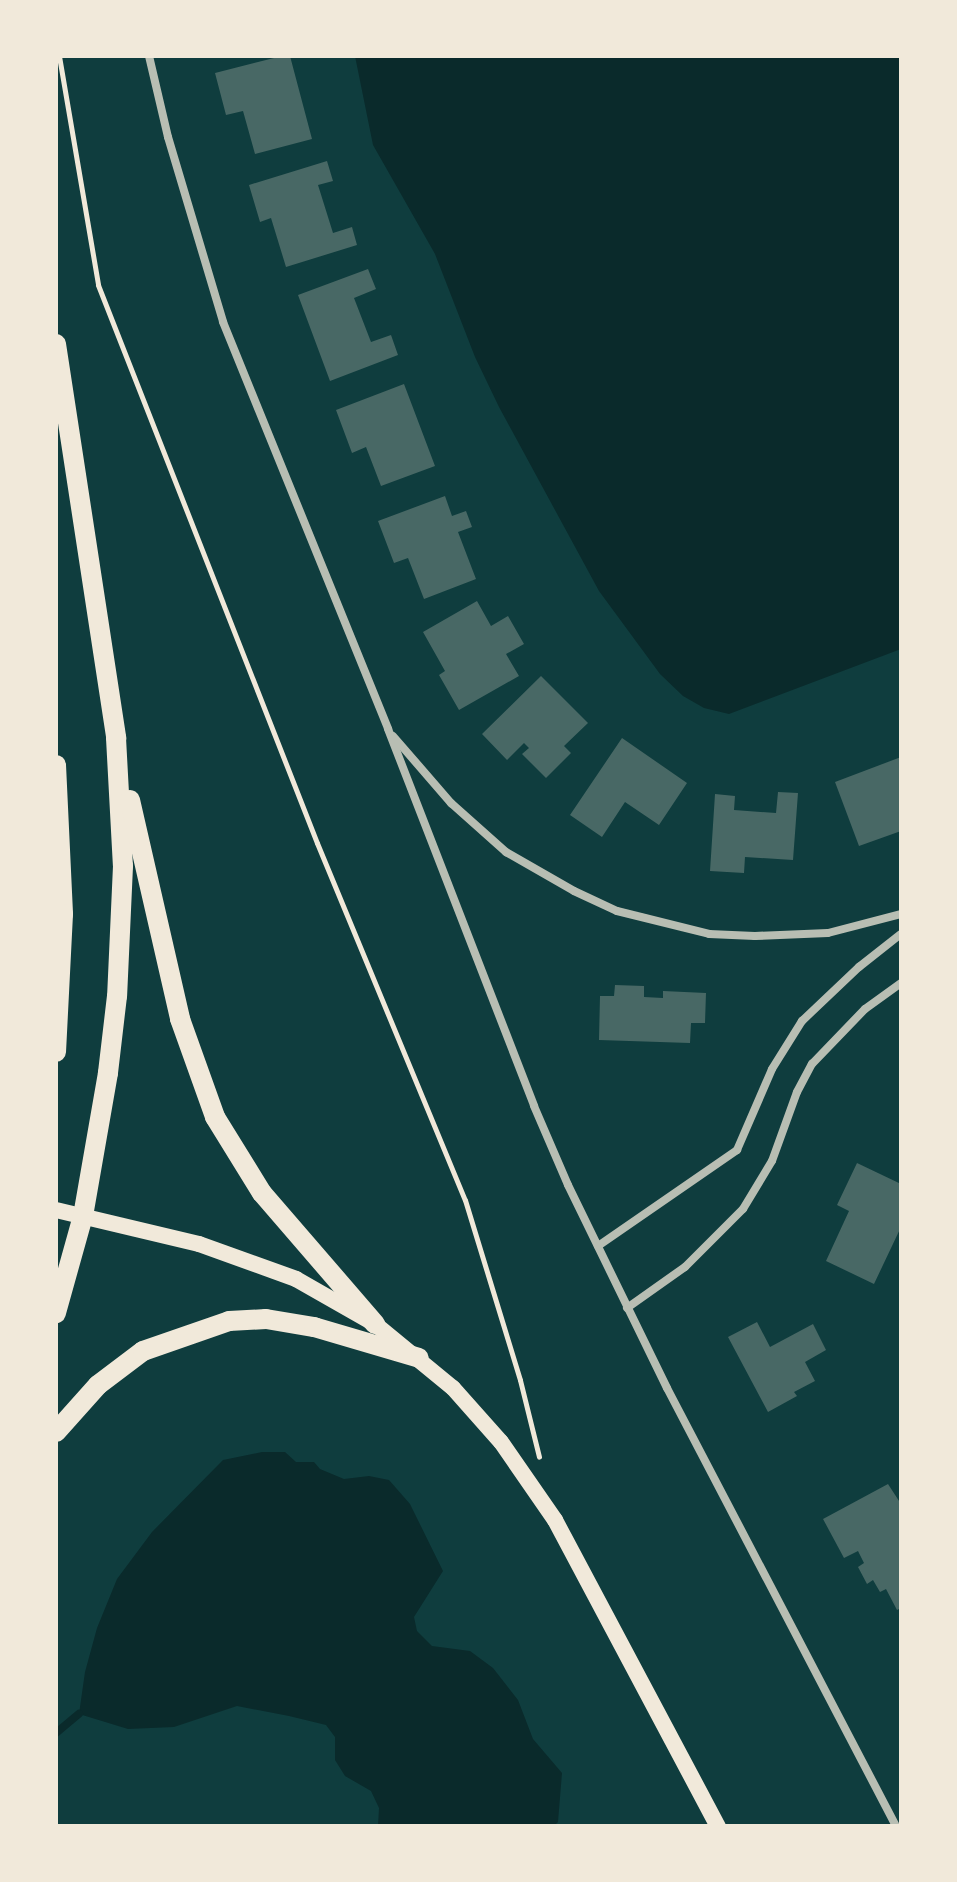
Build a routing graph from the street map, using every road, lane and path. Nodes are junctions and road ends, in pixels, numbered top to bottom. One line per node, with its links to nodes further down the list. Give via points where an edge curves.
1 (59, 56): 19 (path, via 98,285 317,843 465,1200)
2 (149, 56): 4 (street, via 223,322)
3 (56, 344): 5 (main road)
4 (388, 729): 7 (street, via 451,803 506,852 617,911 724,935 792,936); 13 (street, via 534,1106)
5 (116, 738): 12 (main road, via 123,852 121,940 108,1073); 16 (main road, via 180,1019 215,1117 262,1193)
6 (56, 765): 10 (main road, via 63,914)
7 (901, 914)
8 (901, 934): 13 (street, via 802,1021 772,1069 737,1150)
9 (901, 983): 14 (street, via 865,1009 812,1064 772,1161 743,1209 685,1267)
10 (56, 1052)
11 (56, 1210): 12 (main road)
12 (83, 1216): 15 (main road); 16 (main road, via 242,1256 322,1292)
13 (598, 1246): 14 (street)
14 (627, 1308): 21 (street)
15 (56, 1313)
16 (375, 1324): 17 (main road)
17 (419, 1358): 18 (main road, via 314,1327 266,1319 229,1321 143,1351 98,1385); 20 (main road, via 485,1423 536,1491)
18 (56, 1432)
19 (541, 1464)
20 (718, 1826)
21 (896, 1826)

